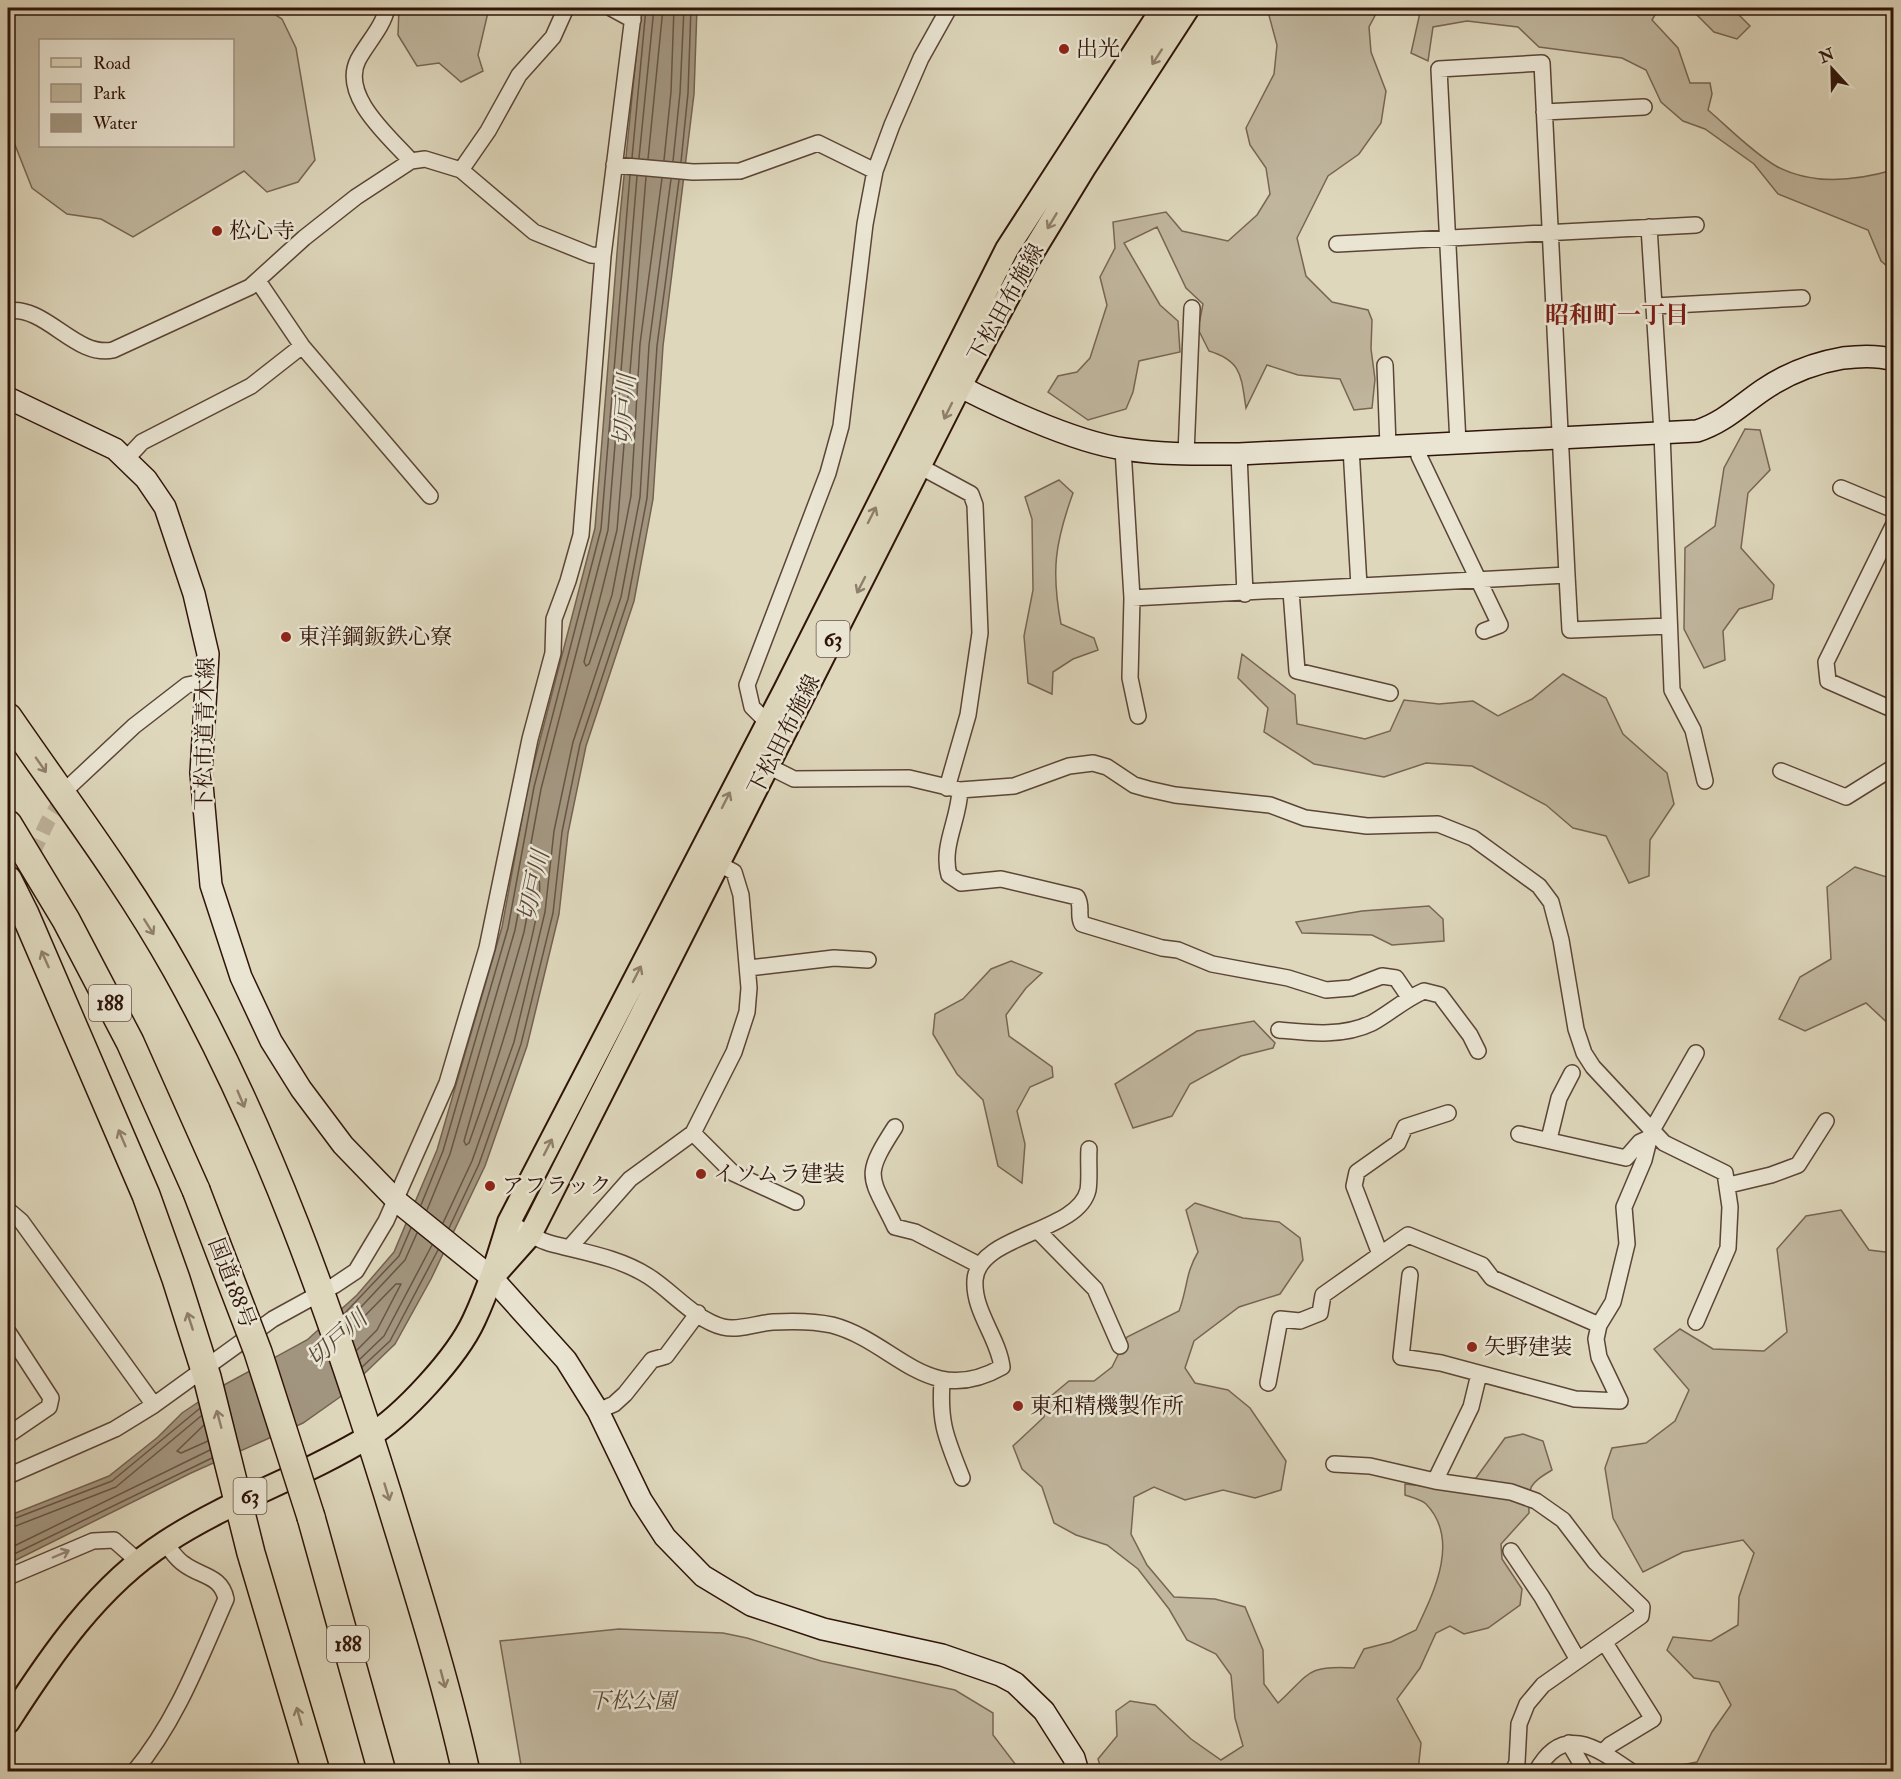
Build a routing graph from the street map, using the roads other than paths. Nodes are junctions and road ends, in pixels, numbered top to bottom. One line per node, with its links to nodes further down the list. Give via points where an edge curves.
1 (387, 8): 10 (street, via 358,60 354,84 384,135)
2 (566, 8): 12 (street, via 553,37 519,75)
3 (611, 8): 7 (street)
4 (949, 8): 13 (street, via 900,106)
5 (1162, 8): 28 (main road, 下松田布施線 / 63, via 1007,249)
6 (1188, 8): 28 (main road, 下松田布施線 / 63, one-way to 28)
7 (634, 14): 11 (street, via 624,72)
8 (1644, 107): 9 (street)
9 (1544, 112): 16 (street); 17 (street, via 1542,63 1439,69)
10 (411, 161): 12 (street, via 425,159); 20 (street, via 304,238)
11 (618, 165): 13 (street, via 693,172 740,171 818,143); 19 (street)
12 (461, 170): 19 (street, via 534,232)
13 (875, 171): 58 (street, via 841,426 828,473 747,685 752,707)
14 (1696, 225): 15 (street)
15 (1649, 227): 16 (street); 22 (street)
16 (1551, 233): 17 (street); 31 (street)
17 (1448, 238): 18 (street); 32 (street)
18 (1337, 244)
19 (603, 256): 84 (street, via 580,535 554,619 553,653 530,739 487,948 447,1083)
20 (258, 282): 24 (street, via 102,353 27,314); 25 (street)
21 (1802, 298): 22 (street)
22 (1655, 306): 30 (street)
23 (1192, 308): 37 (street)
24 (8, 312)
25 (302, 346): 39 (street, via 250,386 142,442); 42 (street)
26 (1893, 360): 30 (street, via 1860,356 1821,362 1797,370 1764,389 1716,425 1697,431)
27 (1385, 365): 34 (street)
28 (951, 381): 36 (street, via 1054,428); 40 (main road, 下松田布施線 / 63, one-way to 40); 58 (main road, 下松田布施線 / 63, one-way to 28)
29 (8, 398): 39 (street, 下松市道青木線, via 83,432)
30 (1662, 433): 31 (street); 51 (street)
31 (1560, 438): 32 (street); 45 (street)
32 (1458, 443): 33 (street)
33 (1418, 445): 34 (street); 46 (street, via 1419,456)
34 (1388, 446): 35 (street)
35 (1351, 448): 38 (street); 47 (street)
36 (1123, 449): 37 (street); 50 (street)
37 (1186, 454): 38 (street)
38 (1239, 454): 49 (street)
39 (127, 458): 53 (street, 下松市道青木線, via 165,507 172,524 204,633)
40 (921, 468): 59 (main road, 下松田布施線 / 63, one-way to 59); 64 (street, via 971,494 975,505 980,633)
41 (1841, 488): 43 (street)
42 (430, 496)
43 (1893, 510)
44 (1893, 524): 55 (street, via 1827,663 1828,681)
45 (1567, 575): 46 (street); 51 (street, via 1570,630)
46 (1481, 580): 47 (street); 52 (street, via 1500,625)
47 (1359, 586): 48 (street)
48 (1291, 591): 49 (street); 54 (street, via 1297,671)
49 (1245, 594): 50 (street)
50 (1132, 598): 57 (street, via 1130,678)
51 (1669, 626): 62 (street, via 1672,690 1693,730)
52 (1484, 631)
53 (207, 681): 63 (street, via 187,685 134,726); 84 (street, 下松市道青木線, via 201,773 206,843 211,885 241,977 271,1041 301,1089 343,1145)
54 (1390, 693)
55 (1893, 710)
56 (8, 717): 95 (highway, one-way to 95, via 175,967 226,1065)
57 (1138, 717)
58 (767, 722): 59 (main road, 下松田布施線 / 63)
59 (758, 761): 64 (street, via 794,779 909,778); 66 (main road, 下松田布施線 / 63)
60 (1893, 767): 61 (street, via 1846,797)
61 (1781, 771)
62 (1705, 781)
63 (71, 785)
64 (953, 789): 70 (street, via 960,804 945,859 949,875 961,883 1001,879 1077,897 1082,924 1178,950 1212,964 1288,978 1326,990 1351,988 1382,976 1396,978); 80 (street, via 1014,786 1069,766 1093,764 1107,767 1134,785 1175,795 1241,801 1305,818 1367,826 1438,824 1473,838 1539,885 1551,902 1575,1029 1584,1053 1637,1112)
65 (8, 825): 125 (highway, 国道188号 / 188, bridge, via 66,920 130,1042 196,1190 258,1352 311,1518)
66 (710, 858): 69 (street, via 734,872 741,895); 87 (main road, 下松田布施線 / 63, one-way to 66); 89 (main road, 下松田布施線 / 63)
67 (8, 880): 101 (highway, one-way to 67, via 146,1195)
68 (868, 960): 69 (street, via 834,958)
69 (749, 968): 78 (street, via 747,1012 734,1052)
70 (1409, 998): 71 (street, via 1372,1023 1353,1029 1322,1034); 72 (street, via 1424,991 1440,994)
71 (1279, 1030)
72 (1478, 1051)
73 (1696, 1053): 80 (street)
74 (1572, 1073): 81 (street, via 1559,1098)
75 (1448, 1113): 91 (street, via 1404,1127 1398,1143 1358,1172 1354,1186)
76 (1826, 1121): 83 (street, via 1798,1165)
77 (895, 1126): 92 (street, via 872,1168 872,1178 895,1227 915,1232)
78 (693, 1133): 85 (street, via 733,1173); 90 (street, via 630,1179)
79 (1519, 1134): 81 (street)
80 (1650, 1135): 81 (street, via 1626,1158); 83 (street, via 1725,1173); 98 (street, via 1644,1161 1624,1207 1627,1244 1613,1302)
81 (1549, 1139)
82 (1089, 1149): 88 (street, via 1088,1192 1079,1205)
83 (1729, 1185): 97 (street, via 1728,1248)
84 (397, 1201): 94 (street, 下松市道青木線); 95 (street, via 356,1271)
85 (796, 1202)
86 (8, 1210): 105 (street, via 21,1221)
87 (509, 1222): 89 (street); 94 (main road, 下松田布施線 / 63)
88 (1038, 1231): 92 (street, via 986,1256); 100 (street, via 1095,1289)
89 (530, 1235): 90 (street); 94 (main road, 下松田布施線 / 63)
90 (570, 1247): 96 (street, via 646,1274)
91 (1380, 1254): 98 (street, via 1408,1235 1482,1265 1492,1278); 104 (street, via 1323,1295 1320,1313 1300,1321 1280,1319)
92 (979, 1265): 103 (street, via 975,1280 977,1300 1000,1351 1002,1367 969,1380)
93 (1410, 1275): 102 (street, via 1401,1357)
94 (492, 1278): 106 (street, 下松市道青木線, via 566,1360); 108 (main road, 下松田布施線 / 63, via 473,1323 438,1373)
95 (323, 1296): 101 (street, via 273,1319); 108 (highway)
96 (698, 1313): 103 (street, via 722,1327 772,1322 831,1325); 106 (street, via 666,1356 652,1360 625,1394)
97 (1696, 1322)
98 (1599, 1325): 102 (street, via 1599,1357 1620,1401 1575,1399)
99 (8, 1332): 107 (street, via 51,1398 49,1407)
100 (1120, 1346)
101 (206, 1372): 105 (street); 113 (highway, one-way to 101)
102 (1479, 1374): 112 (street, via 1472,1407)
103 (942, 1382): 111 (street, via 942,1427)
104 (1268, 1383)
105 (154, 1405): 110 (street, via 115,1429)
106 (598, 1411): 127 (street, 下松市道青木線, via 641,1500 665,1537 703,1576 751,1605 823,1629 942,1655 1000,1675 1015,1683 1044,1711 1074,1758)
107 (8, 1434)
108 (369, 1437): 113 (main road, 下松田布施線 / 63); 126 (highway, one-way to 126, via 433,1643)
109 (1334, 1464): 112 (street, via 1370,1466)
110 (8, 1476)
111 (962, 1478)
112 (1435, 1481): 118 (street, via 1511,1492 1536,1501 1563,1520 1596,1562 1642,1606 1641,1616)
113 (240, 1502): 114 (main road, 下松田布施線 / 63); 124 (highway, one-way to 113, via 251,1553)
114 (165, 1543): 116 (main road, 下松田布施線 / 63); 123 (street, via 181,1562 224,1587 226,1599 159,1738)
115 (1511, 1551): 119 (street)
116 (139, 1562): 117 (street, one-way to 116, via 93,1541 114,1540); 120 (main road, 下松田布施線 / 63, via 98,1600 61,1644)
117 (8, 1577)
118 (1605, 1643): 119 (street); 122 (street, via 1653,1719)
119 (1578, 1660): 128 (street, via 1543,1685 1527,1704 1519,1724)
120 (8, 1722)
121 (1569, 1743): 122 (street, via 1584,1743); 129 (street, via 1545,1756); 130 (street)
122 (1603, 1752): 131 (street)
123 (134, 1772)
124 (316, 1772)
125 (382, 1772)
126 (466, 1772)
127 (1077, 1772)
128 (1513, 1772)
129 (1536, 1772)
130 (1586, 1772)
131 (1632, 1772)

